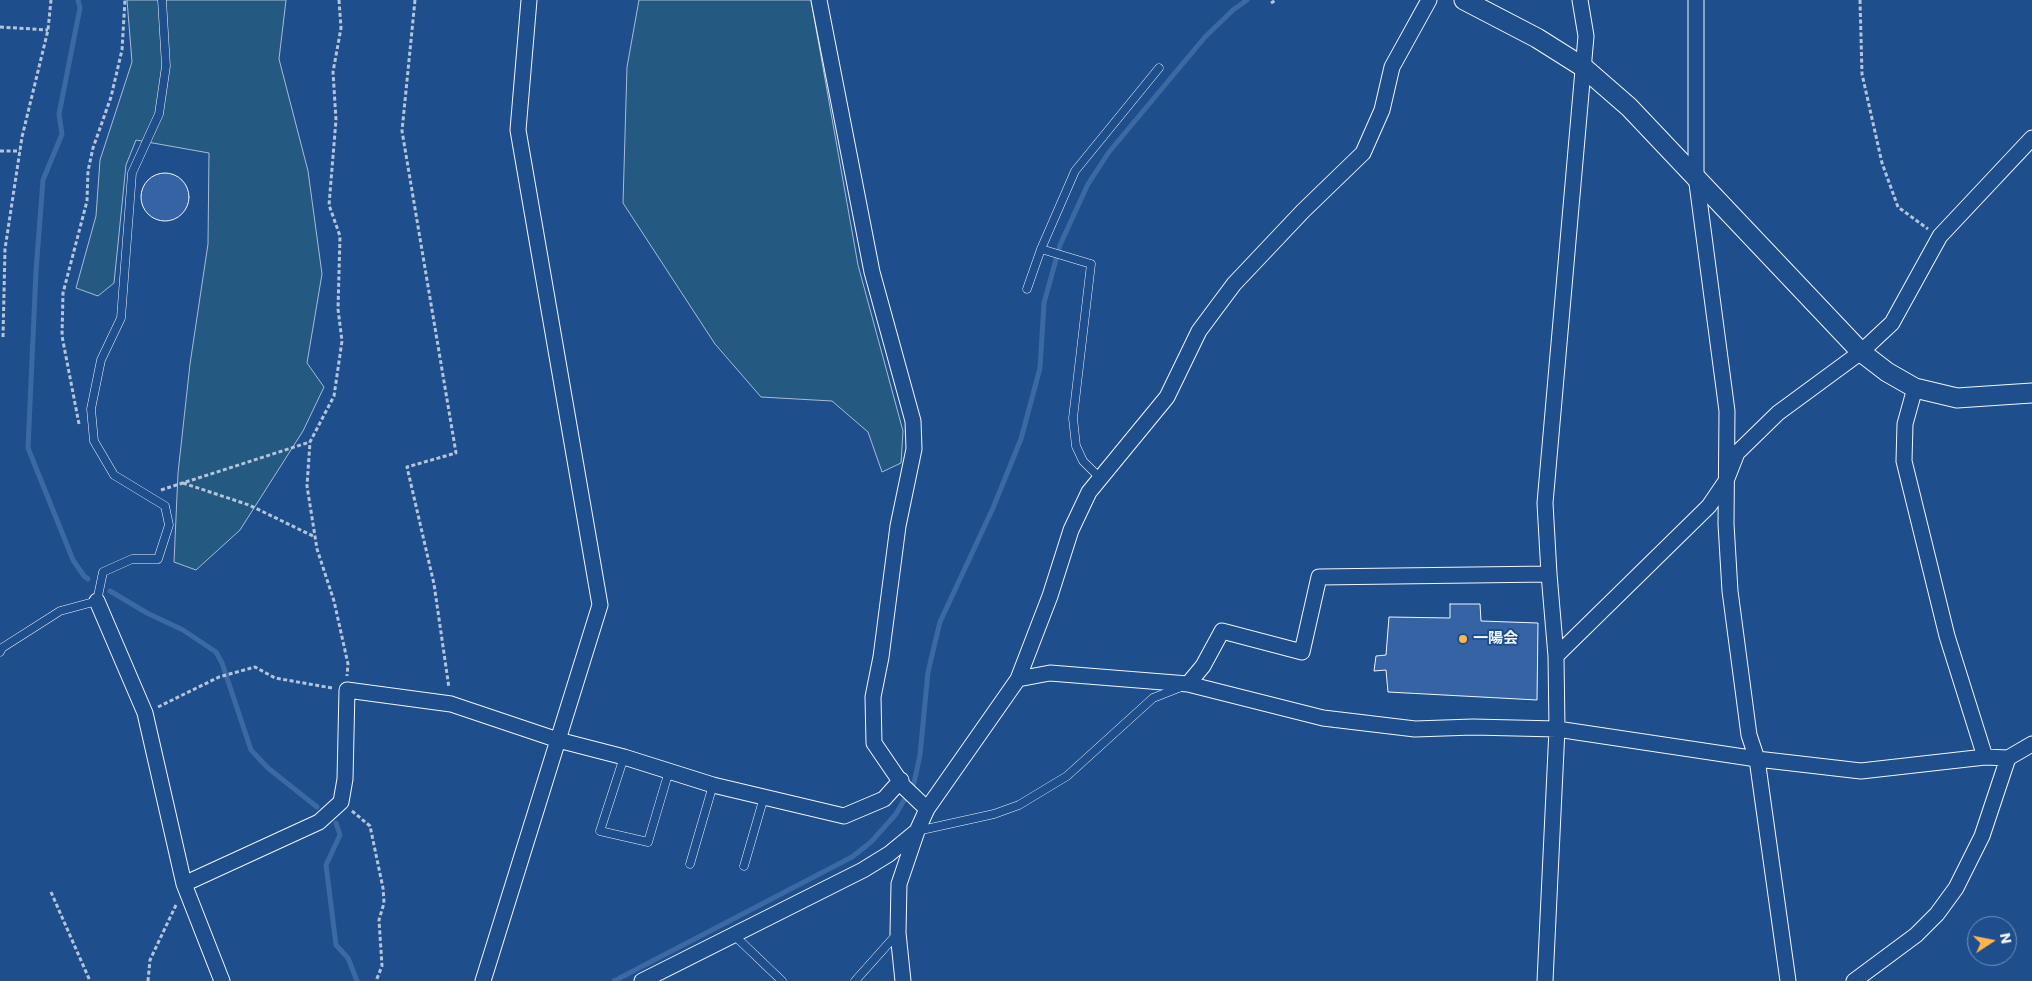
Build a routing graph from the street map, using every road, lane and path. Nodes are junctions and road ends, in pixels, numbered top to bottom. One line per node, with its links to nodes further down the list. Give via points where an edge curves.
1 (51, 0): 16 (path)
2 (125, 0): 30 (path, via 122,50 111,97 93,148 87,201 63,293 62,336 74,406 81,431)
3 (162, 0): 30 (lane, via 166,66 159,114 132,173 121,318 101,360 91,409)
4 (339, 0): 31 (path, via 342,28 333,72 336,120 329,205 340,236 338,309 342,341 334,396)
5 (415, 0): 44 (path, via 402,131 456,453 407,468 434,584)
6 (529, 0): 47 (street, via 518,130 600,605)
7 (819, 0): 54 (street, via 872,272 913,421 914,449 898,526 873,697 874,743)
8 (1276, 0): 14 (path)
9 (1429, 0): 32 (street, via 1392,67 1382,110 1363,153 1234,284 1199,331 1167,397)
10 (1464, 0): 17 (street, via 1537,38)
11 (1580, 0): 17 (street, via 1586,36)
12 (1696, 0): 22 (street)
13 (1860, 0): 23 (path, via 1862,74 1882,163 1898,207 1918,224)
14 (1271, 4)
15 (0, 27): 16 (path)
16 (48, 30): 21 (path)
17 (1583, 67): 22 (street, via 1629,107); 37 (street, via 1545,503)
18 (1159, 68): 24 (lane, via 1075,171)
19 (2032, 138): 23 (street)
20 (0, 151): 21 (path)
21 (20, 151): 26 (path, via 5,249)
22 (1696, 176): 27 (street); 33 (street, via 1727,411)
23 (1940, 236): 27 (street, via 1892,323)
24 (1045, 250): 25 (lane); 32 (lane, via 1091,264 1073,418 1076,446 1083,461)
25 (1027, 289)
26 (3, 337)
27 (1861, 352): 28 (street); 33 (street, via 1778,413 1737,453)
28 (1915, 388): 29 (street, via 1958,398); 50 (street, via 1905,424 1904,461 1947,636)
29 (2032, 394)
30 (94, 441): 35 (lane, via 114,475)
31 (310, 442): 34 (path); 36 (path, via 307,486)
32 (1100, 478): 41 (street, via 1089,492 1071,530)
33 (1726, 481): 40 (street, via 1709,506); 52 (street, via 1730,591 1749,735)
34 (182, 483): 35 (path); 36 (path, via 249,505)
35 (146, 495): 38 (lane, via 165,506 169,525 158,559 132,559 103,572)
36 (315, 537): 43 (path, via 348,664)
37 (1549, 574): 40 (street); 42 (street, via 1319,578 1302,652 1222,631)
38 (97, 601): 39 (lane, via 60,611); 45 (street)
39 (0, 652)
40 (1556, 656): 46 (street)
41 (1018, 679): 42 (street, via 1050,673); 58 (street)
42 (1188, 684): 46 (street, via 1323,718 1415,729); 59 (lane, via 1153,698 1067,776 1019,805 994,814)
43 (347, 690): 44 (street); 45 (path, via 275,678 255,667 219,677); 57 (street, via 345,779)
44 (451, 704): 47 (street)
45 (145, 713): 62 (street)
46 (1557, 729): 52 (street); 75 (street)
47 (558, 740): 49 (street); 70 (street)
48 (2032, 744): 51 (street)
49 (624, 757): 53 (street); 53 (lane, via 600,831 648,842)
50 (1985, 757): 51 (street); 52 (street, via 1861,771)
51 (2008, 758): 77 (street, via 1982,836 1956,888 1916,935)
52 (1757, 759): 76 (street)
53 (669, 771): 55 (street)
54 (902, 784): 56 (street, via 884,799 844,816); 58 (street)
55 (713, 785): 56 (street); 60 (lane)
56 (764, 797): 61 (lane)
57 (341, 802): 62 (street, via 319,822); 69 (path, via 370,826 383,888 384,904 379,920 382,966)
58 (927, 809): 59 (street)
59 (917, 831): 64 (street, via 898,884); 65 (street, via 863,870)
60 (690, 864)
61 (744, 866)
62 (184, 884): 67 (path, via 168,927 150,960); 68 (street)
63 (51, 892): 66 (path)
64 (898, 933): 73 (lane); 74 (street)
65 (735, 936): 71 (street); 72 (lane)
66 (90, 981)
67 (148, 981)
68 (222, 981)
69 (376, 981)
70 (483, 981)
71 (643, 981)
72 (782, 981)
73 (855, 981)
74 (903, 981)
75 (1545, 981)
76 (1788, 981)
77 (1854, 981)

